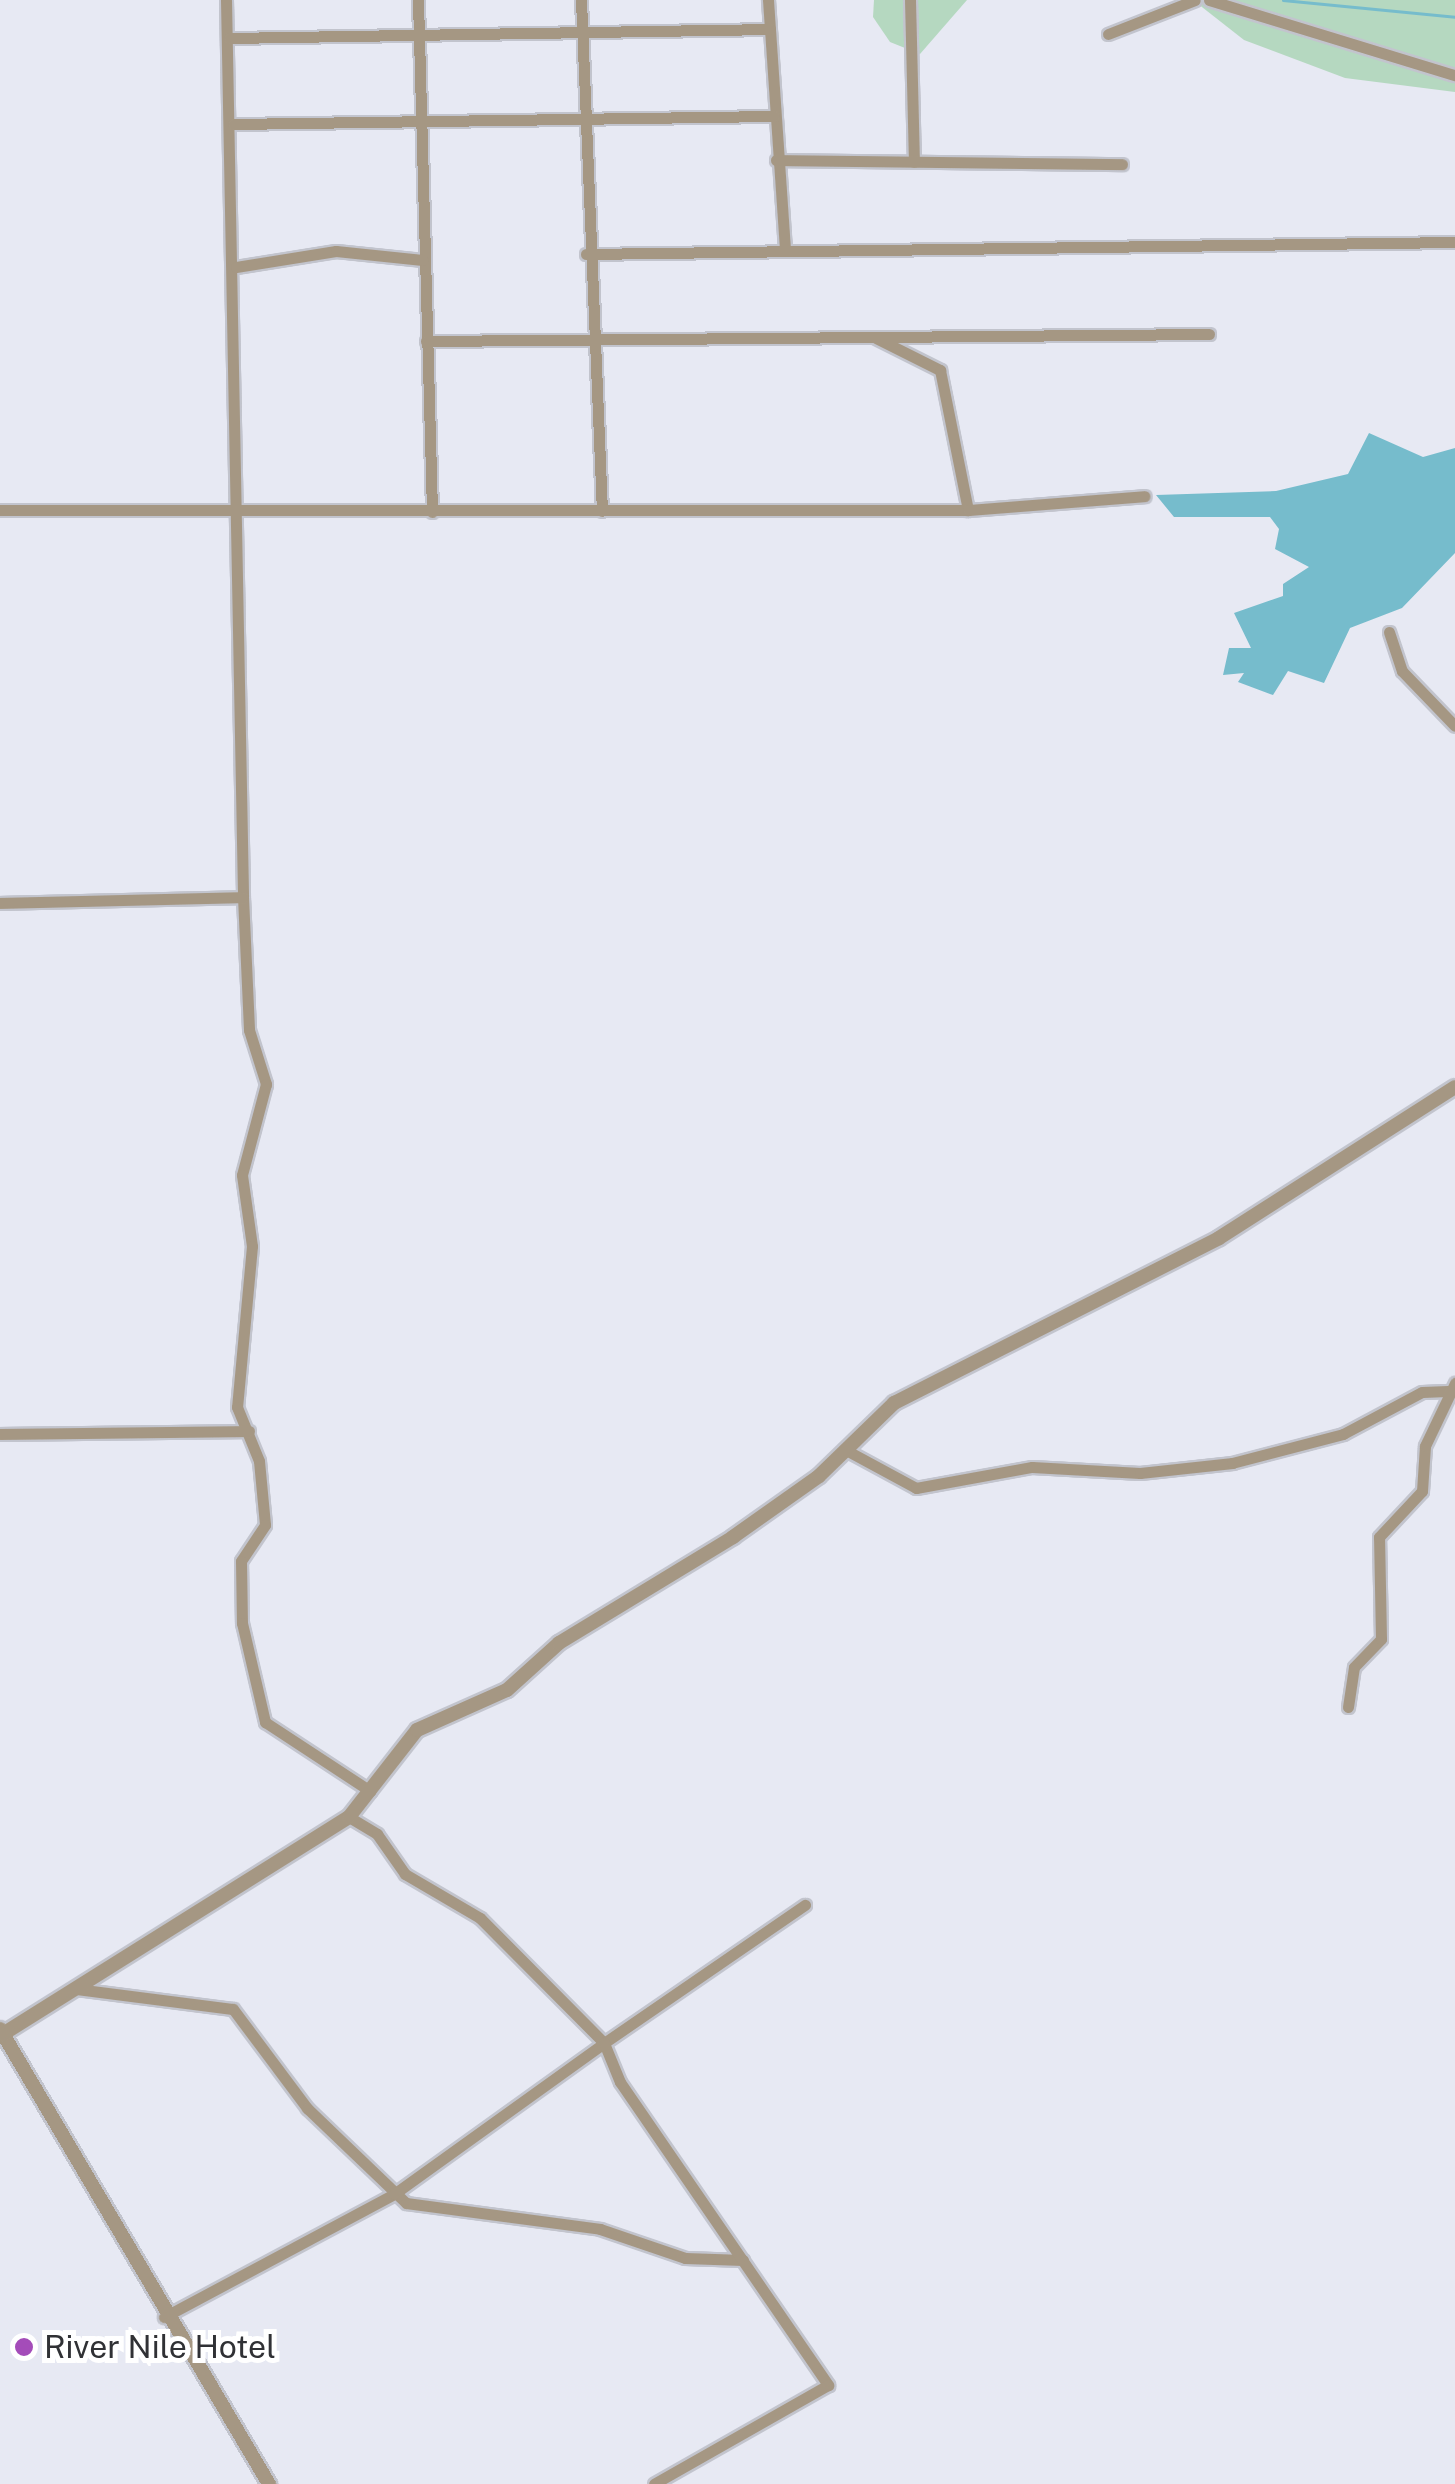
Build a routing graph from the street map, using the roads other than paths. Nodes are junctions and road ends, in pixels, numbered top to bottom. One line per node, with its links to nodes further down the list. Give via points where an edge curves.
1 (226, 0): 12 (street)
2 (418, 0): 11 (street)
3 (580, 0): 9 (street)
4 (768, 0): 8 (street)
5 (910, 0): 19 (street)
6 (1196, 0): 10 (street)
7 (1209, 0): 13 (street)
8 (770, 29): 9 (street); 14 (street)
9 (581, 32): 11 (street); 15 (street)
10 (1108, 34)
11 (418, 35): 12 (street); 16 (street)
12 (228, 38): 17 (street)
13 (1455, 75)
14 (774, 116): 15 (street); 18 (street)
15 (579, 118): 16 (street); 23 (street)
16 (418, 121): 17 (street); 24 (street)
17 (233, 124): 25 (street)
18 (776, 160): 19 (street); 22 (street)
19 (914, 162): 20 (street)
20 (1122, 164)
21 (1455, 242): 22 (street)
22 (785, 248): 23 (street)
23 (586, 254): 28 (street)
24 (423, 260): 25 (street, via 336,251); 29 (street)
25 (236, 266): 35 (street)
26 (1208, 334): 27 (street)
27 (876, 338): 28 (street); 32 (street, via 940,370)
28 (591, 340): 29 (street); 33 (street)
29 (426, 341): 34 (street)
30 (1144, 496): 32 (street)
31 (0, 510): 35 (street)
32 (968, 510): 33 (street)
33 (602, 511): 34 (street)
34 (432, 512): 35 (street)
35 (238, 513): 38 (street)
36 (1389, 632): 37 (street, via 1402,671)
37 (1455, 726)
38 (243, 897): 39 (street); 42 (street, via 249,1030 266,1084 242,1175 252,1246 237,1407)
39 (0, 903)
40 (1455, 1087): 44 (street, via 1218,1238 894,1403)
41 (1452, 1387): 44 (street, via 1422,1392 1343,1434 1232,1463 1140,1472 1032,1467 916,1488); 45 (street, via 1425,1446 1422,1491 1378,1537 1381,1639 1354,1666)
42 (249, 1431): 43 (street); 46 (street, via 265,1525 241,1561 256,1708 290,1742 355,1774)
43 (0, 1434)
44 (844, 1449): 46 (street, via 733,1536 559,1643 507,1690 418,1730)
45 (1348, 1707)
46 (370, 1791): 47 (street)
47 (350, 1816): 49 (street); 51 (street, via 377,1834 405,1874 480,1918)
48 (805, 1905): 51 (street)
49 (75, 1988): 50 (street); 52 (street, via 233,2009 308,2108)
50 (2, 2031): 54 (street)
51 (604, 2043): 52 (street); 53 (street, via 620,2082)
52 (394, 2194): 53 (street, via 406,2204 600,2229 686,2258); 54 (street)
53 (743, 2260): 56 (street, via 828,2385)
54 (164, 2317): 55 (street)
55 (269, 2484)
56 (654, 2484)

